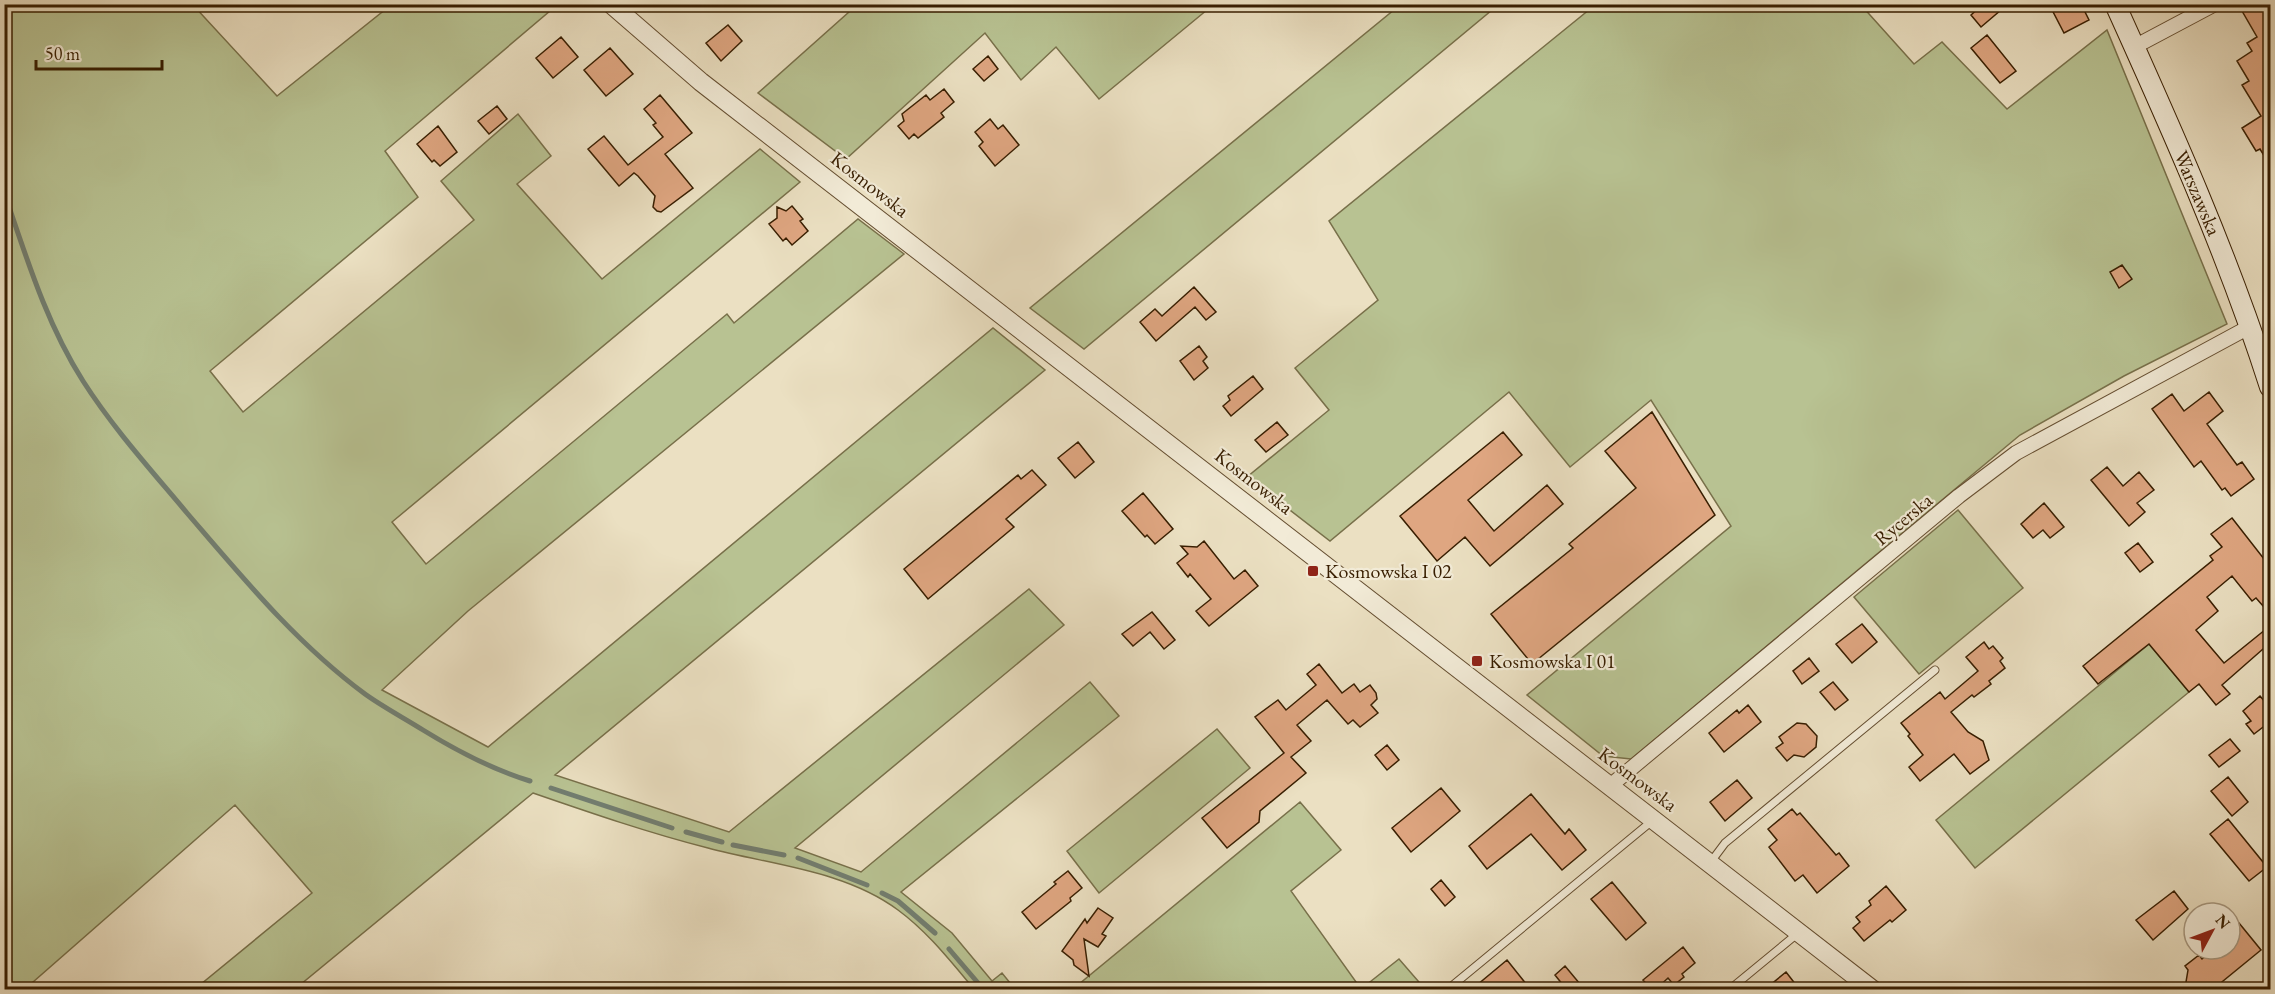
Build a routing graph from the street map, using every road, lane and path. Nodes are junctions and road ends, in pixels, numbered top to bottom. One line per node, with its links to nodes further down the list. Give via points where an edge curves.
1 (611, 4): 8 (street, Kosmowska, via 701,82)
2 (2115, 4): 4 (main road, Warszawska)
3 (2215, 4): 4 (street)
4 (2134, 46): 5 (main road, Warszawska, via 2210,218)
5 (2251, 326): 6 (main road, Warszawska); 8 (street, Rycerska, via 2016,453)
6 (2271, 387)
7 (1935, 670): 10 (lane, via 1725,843)
8 (1610, 786): 9 (street, Kosmowska)
9 (1654, 819): 10 (street, Kosmowska); 12 (lane)
10 (1710, 863): 11 (street, Kosmowska)
11 (1799, 932): 13 (lane); 14 (street, Kosmowska)
12 (1448, 990)
13 (1729, 990)
14 (1873, 990)

